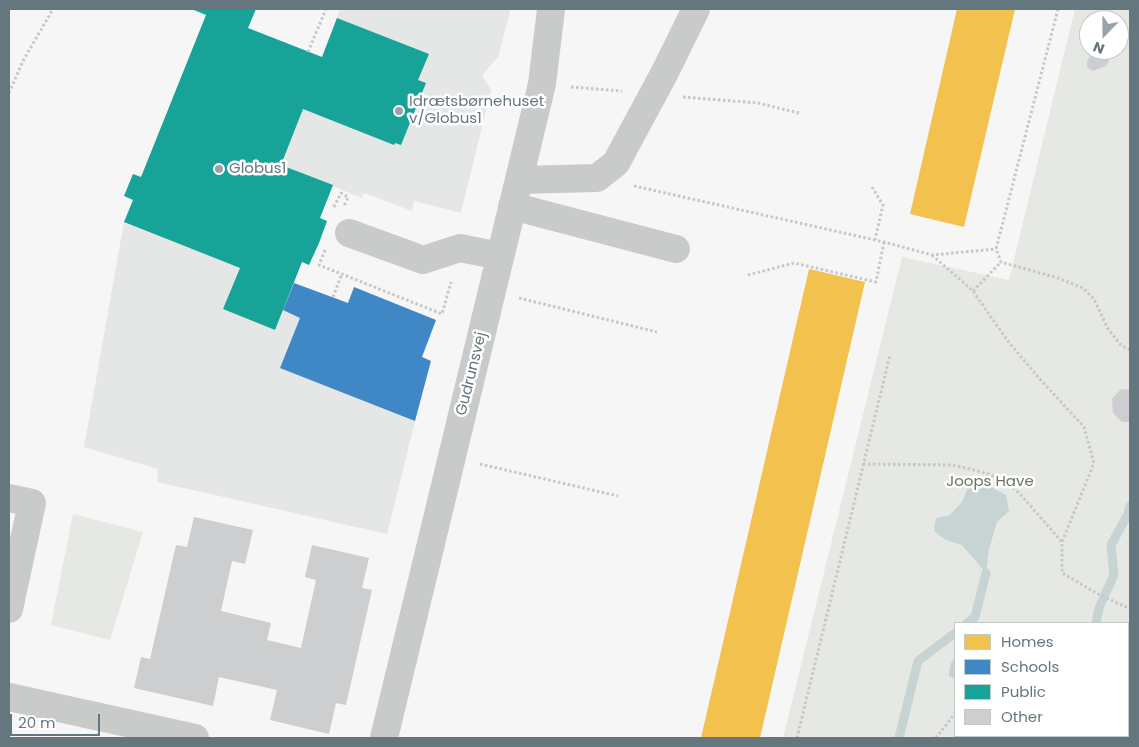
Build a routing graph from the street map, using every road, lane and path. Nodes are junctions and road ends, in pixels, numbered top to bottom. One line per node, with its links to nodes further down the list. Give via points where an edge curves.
1 (53, 9): 7 (path)
2 (326, 9): 6 (path)
3 (551, 9): 9 (street, Gudrunsvej, via 542,84)
4 (696, 9): 8 (street, via 616,163)
5 (1058, 9): 16 (path)
6 (308, 52)
7 (9, 93)
8 (597, 178): 9 (street); 13 (path)
9 (519, 180): 11 (street, Gudrunsvej)
10 (872, 187): 13 (path, via 884,205)
11 (512, 206): 15 (street); 18 (street, Gudrunsvej)
12 (349, 233): 18 (street, via 423,260 460,248)
13 (875, 240): 14 (path)
14 (884, 242): 17 (path); 21 (path, via 876,282 794,263)
15 (676, 249)
16 (996, 249): 17 (path); 19 (path)
17 (932, 255): 23 (path)
18 (500, 256): 22 (street, Gudrunsvej)
19 (1001, 262): 23 (path); 26 (path, via 1083,288 1094,299 1108,329 1121,345)
20 (342, 274): 24 (path)
21 (748, 275)
22 (492, 291): 25 (path); 28 (street, Gudrunsvej)
23 (973, 291): 32 (path, via 1007,340 1084,427 1094,463)
24 (333, 298)
25 (657, 332)
26 (1130, 350)
27 (890, 355): 29 (path)
28 (452, 457): 30 (path); 38 (street, Gudrunsvej)
29 (863, 464): 32 (path, via 953,465 986,473 1005,481 1020,494); 39 (path)
30 (618, 496)
31 (9, 498): 33 (street, via 32,503)
32 (1062, 542): 34 (path, via 1062,573)
33 (9, 609)
34 (1130, 610)
35 (9, 697): 37 (street)
36 (954, 714): 40 (path)
37 (195, 738)
38 (384, 738)
39 (797, 738)
40 (936, 738)

